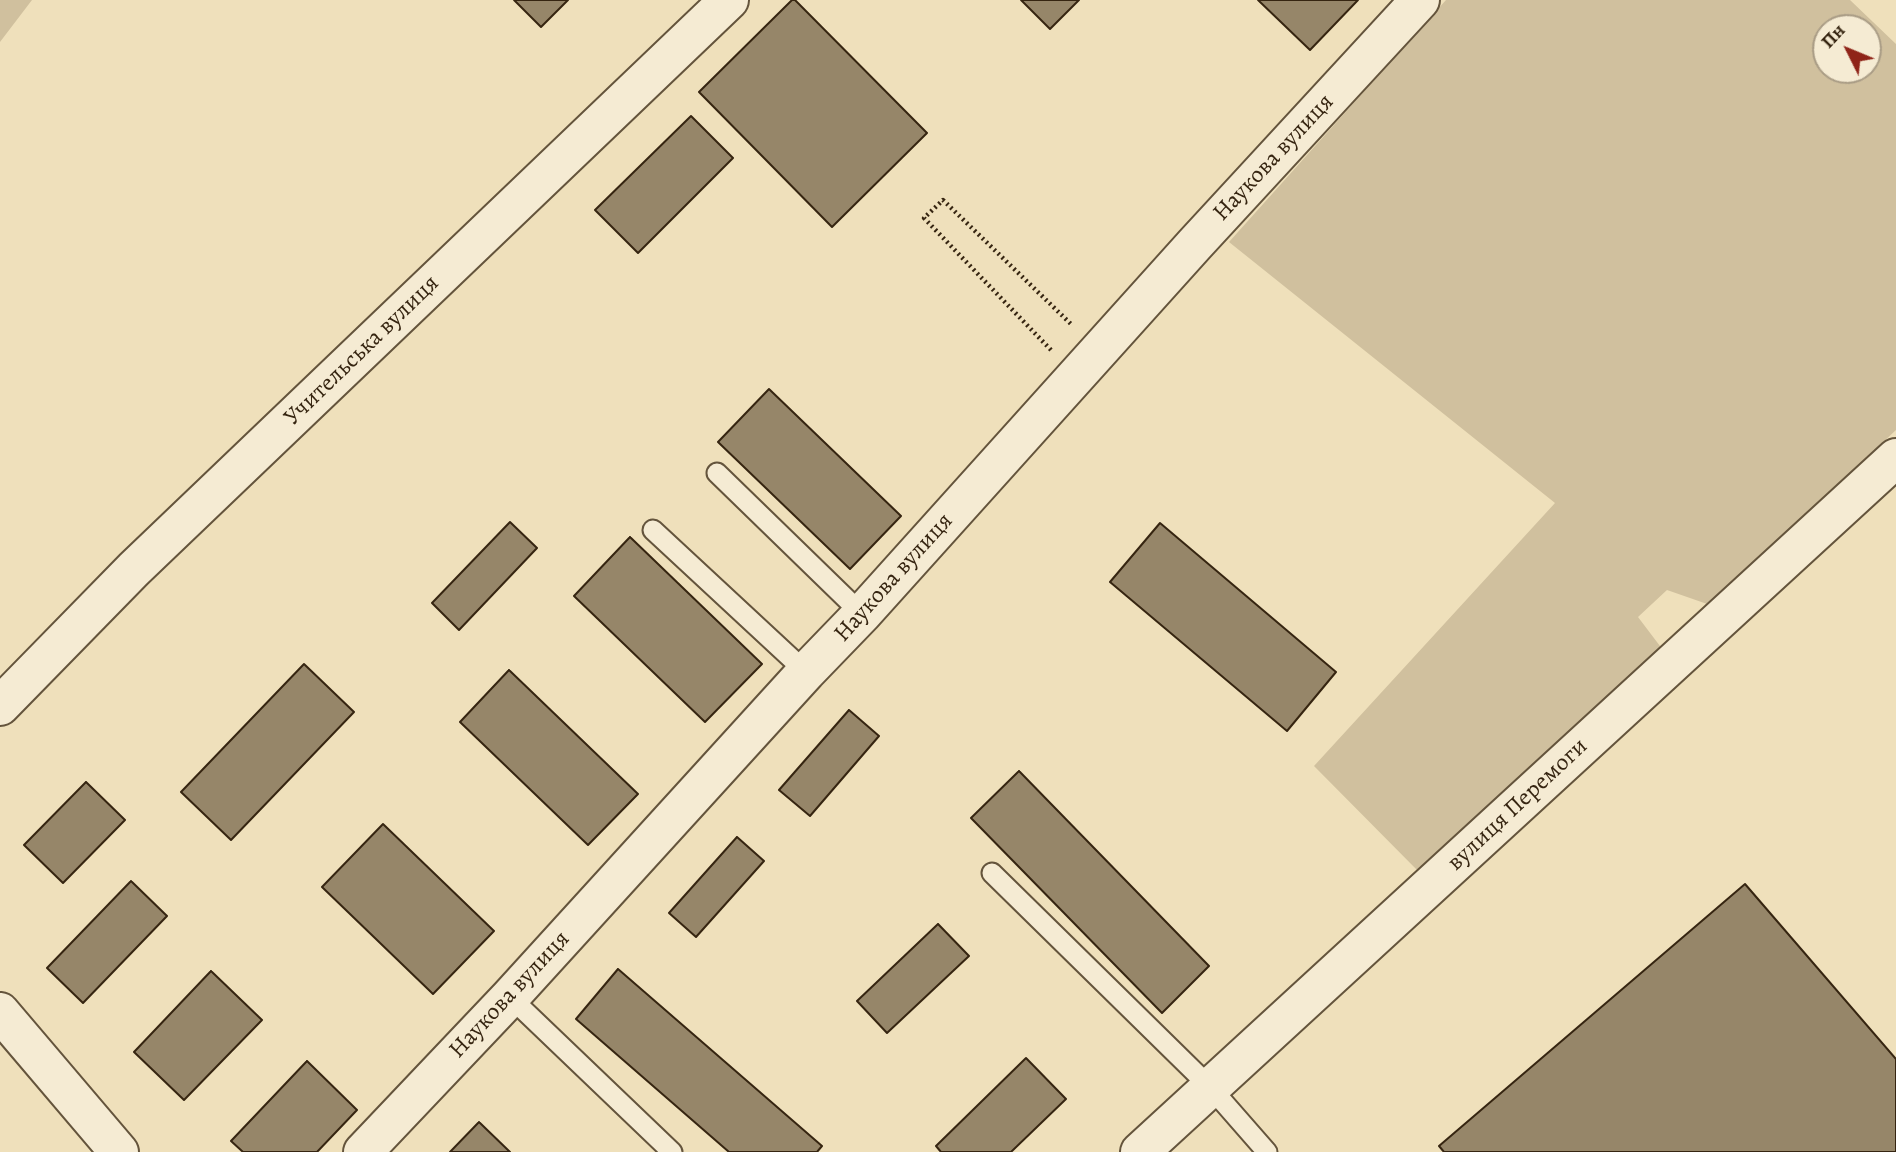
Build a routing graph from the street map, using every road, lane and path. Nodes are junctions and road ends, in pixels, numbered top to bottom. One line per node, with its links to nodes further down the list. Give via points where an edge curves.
1 (729, 0): 9 (street, Учительська вулиця, via 134,569)
2 (1420, 0): 3 (street, Наукова вулиця)
3 (1087, 363): 3 (path, via 943,200 924,218); 7 (street, Наукова вулиця)
4 (1896, 458): 13 (street, вулиця Перемоги)
5 (717, 472): 7 (lane)
6 (653, 530): 8 (lane)
7 (862, 614): 8 (street, Наукова вулиця)
8 (806, 672): 11 (street, Наукова вулиця)
9 (0, 706)
10 (992, 873): 13 (lane)
11 (510, 997): 15 (street, Наукова вулиця); 16 (lane)
12 (0, 1012): 14 (street)
13 (1210, 1088): 17 (street, вулиця Перемоги); 18 (lane)
14 (120, 1152)
15 (363, 1152)
16 (672, 1152)
17 (1140, 1152)
18 (1267, 1152)

